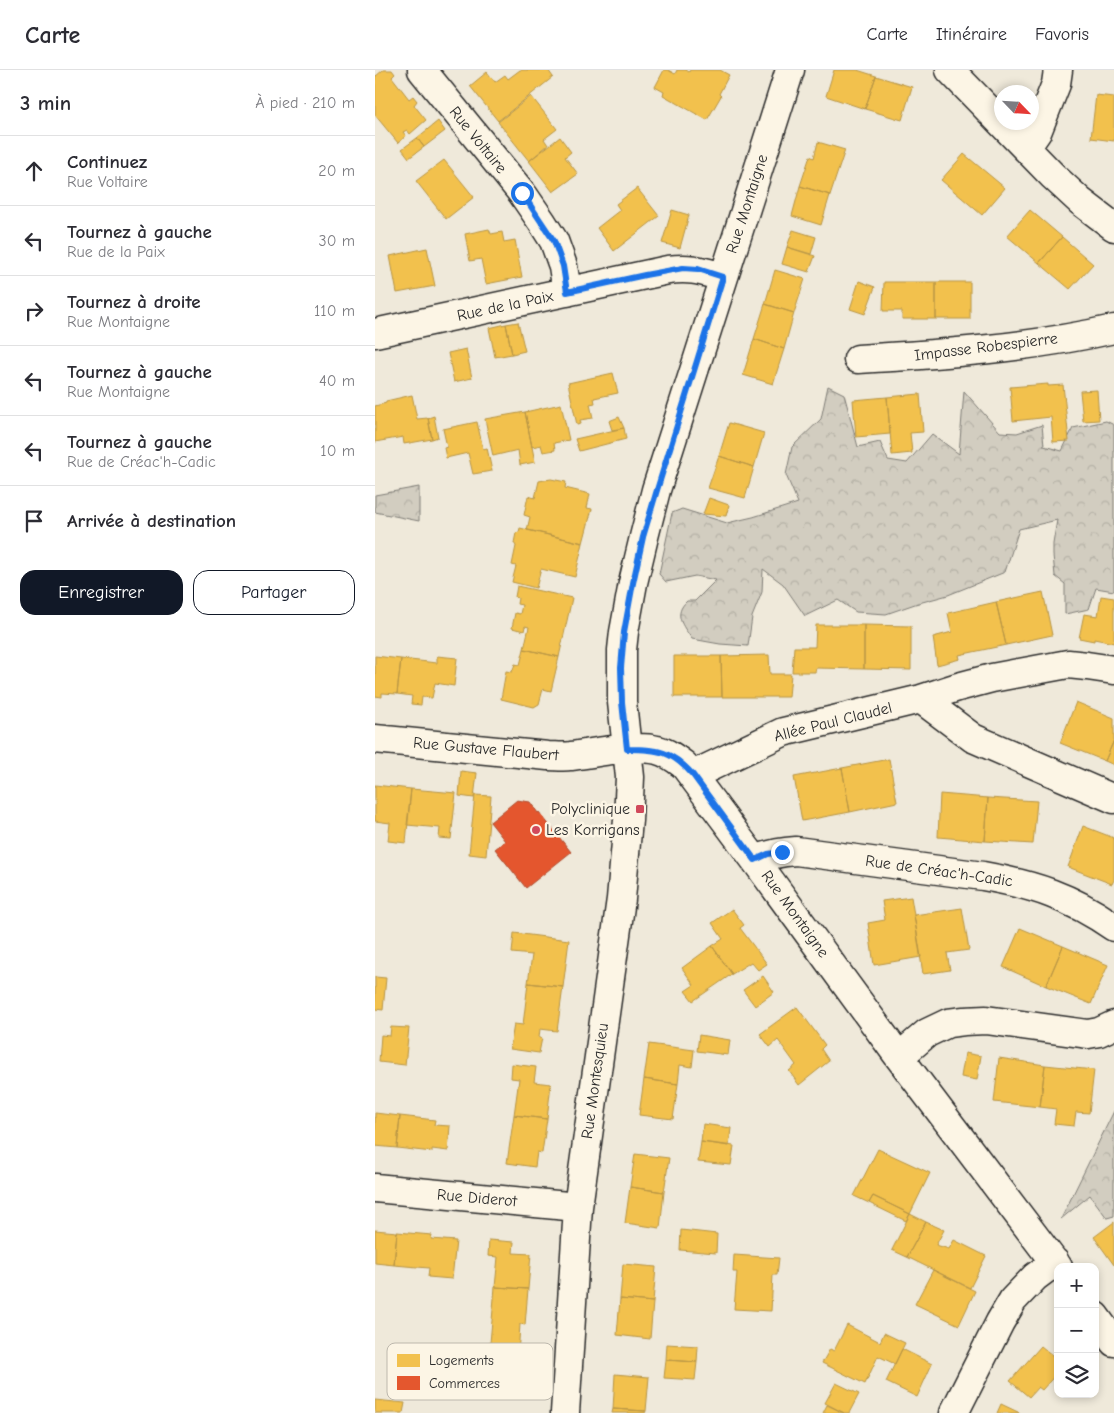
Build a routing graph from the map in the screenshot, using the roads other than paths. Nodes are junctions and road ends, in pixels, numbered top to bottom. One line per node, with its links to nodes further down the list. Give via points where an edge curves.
1 (422, 70): 8 (street, Rue Voltaire, via 542,222 554,241 563,266)
2 (790, 70): 7 (street, Rue Montaigne)
3 (950, 70): 5 (street)
4 (1058, 70): 5 (street, via 1056,84 1037,132)
5 (1026, 148): 6 (street, via 1073,195)
6 (1114, 227)
7 (723, 277): 8 (street, Rue de la Paix, via 683,268); 15 (street, Rue Montaigne, via 643,537 633,583 621,668)
8 (567, 292): 10 (street, Rue de la Paix)
9 (1114, 329): 11 (street, Impasse Robespierre, via 991,349)
10 (375, 334)
11 (858, 360)
12 (1114, 670): 13 (street, Allée Paul Claudel, via 1068,664 992,678)
13 (921, 700): 16 (street, Allée Paul Claudel, via 783,732); 17 (street, via 973,738)
14 (375, 738): 15 (street, Rue Gustave Flaubert, via 548,756)
15 (627, 749): 16 (street, Rue Montaigne, via 657,750 675,758); 23 (street, Rue Montesquieu, via 628,820 621,899)
16 (693, 775): 18 (street, Rue Montaigne)
17 (1114, 799)
18 (755, 860): 19 (street, Rue de Créac'h-Cadic, via 768,854 796,851 1014,881 1063,897); 21 (street, Rue Montaigne)
19 (1114, 927)
20 (1114, 1024): 21 (street, via 1088,1034 964,1020 927,1033)
21 (899, 1057): 24 (street, Rue Montaigne)
22 (375, 1188): 23 (street, Rue Diderot)
23 (578, 1207): 28 (street, Rue Montesquieu)
24 (1055, 1263)
25 (1054, 1267): 29 (street, via 1035,1277 1013,1300)
26 (1099, 1321): 27 (street)
27 (1114, 1342)
28 (565, 1413)
29 (954, 1413)

